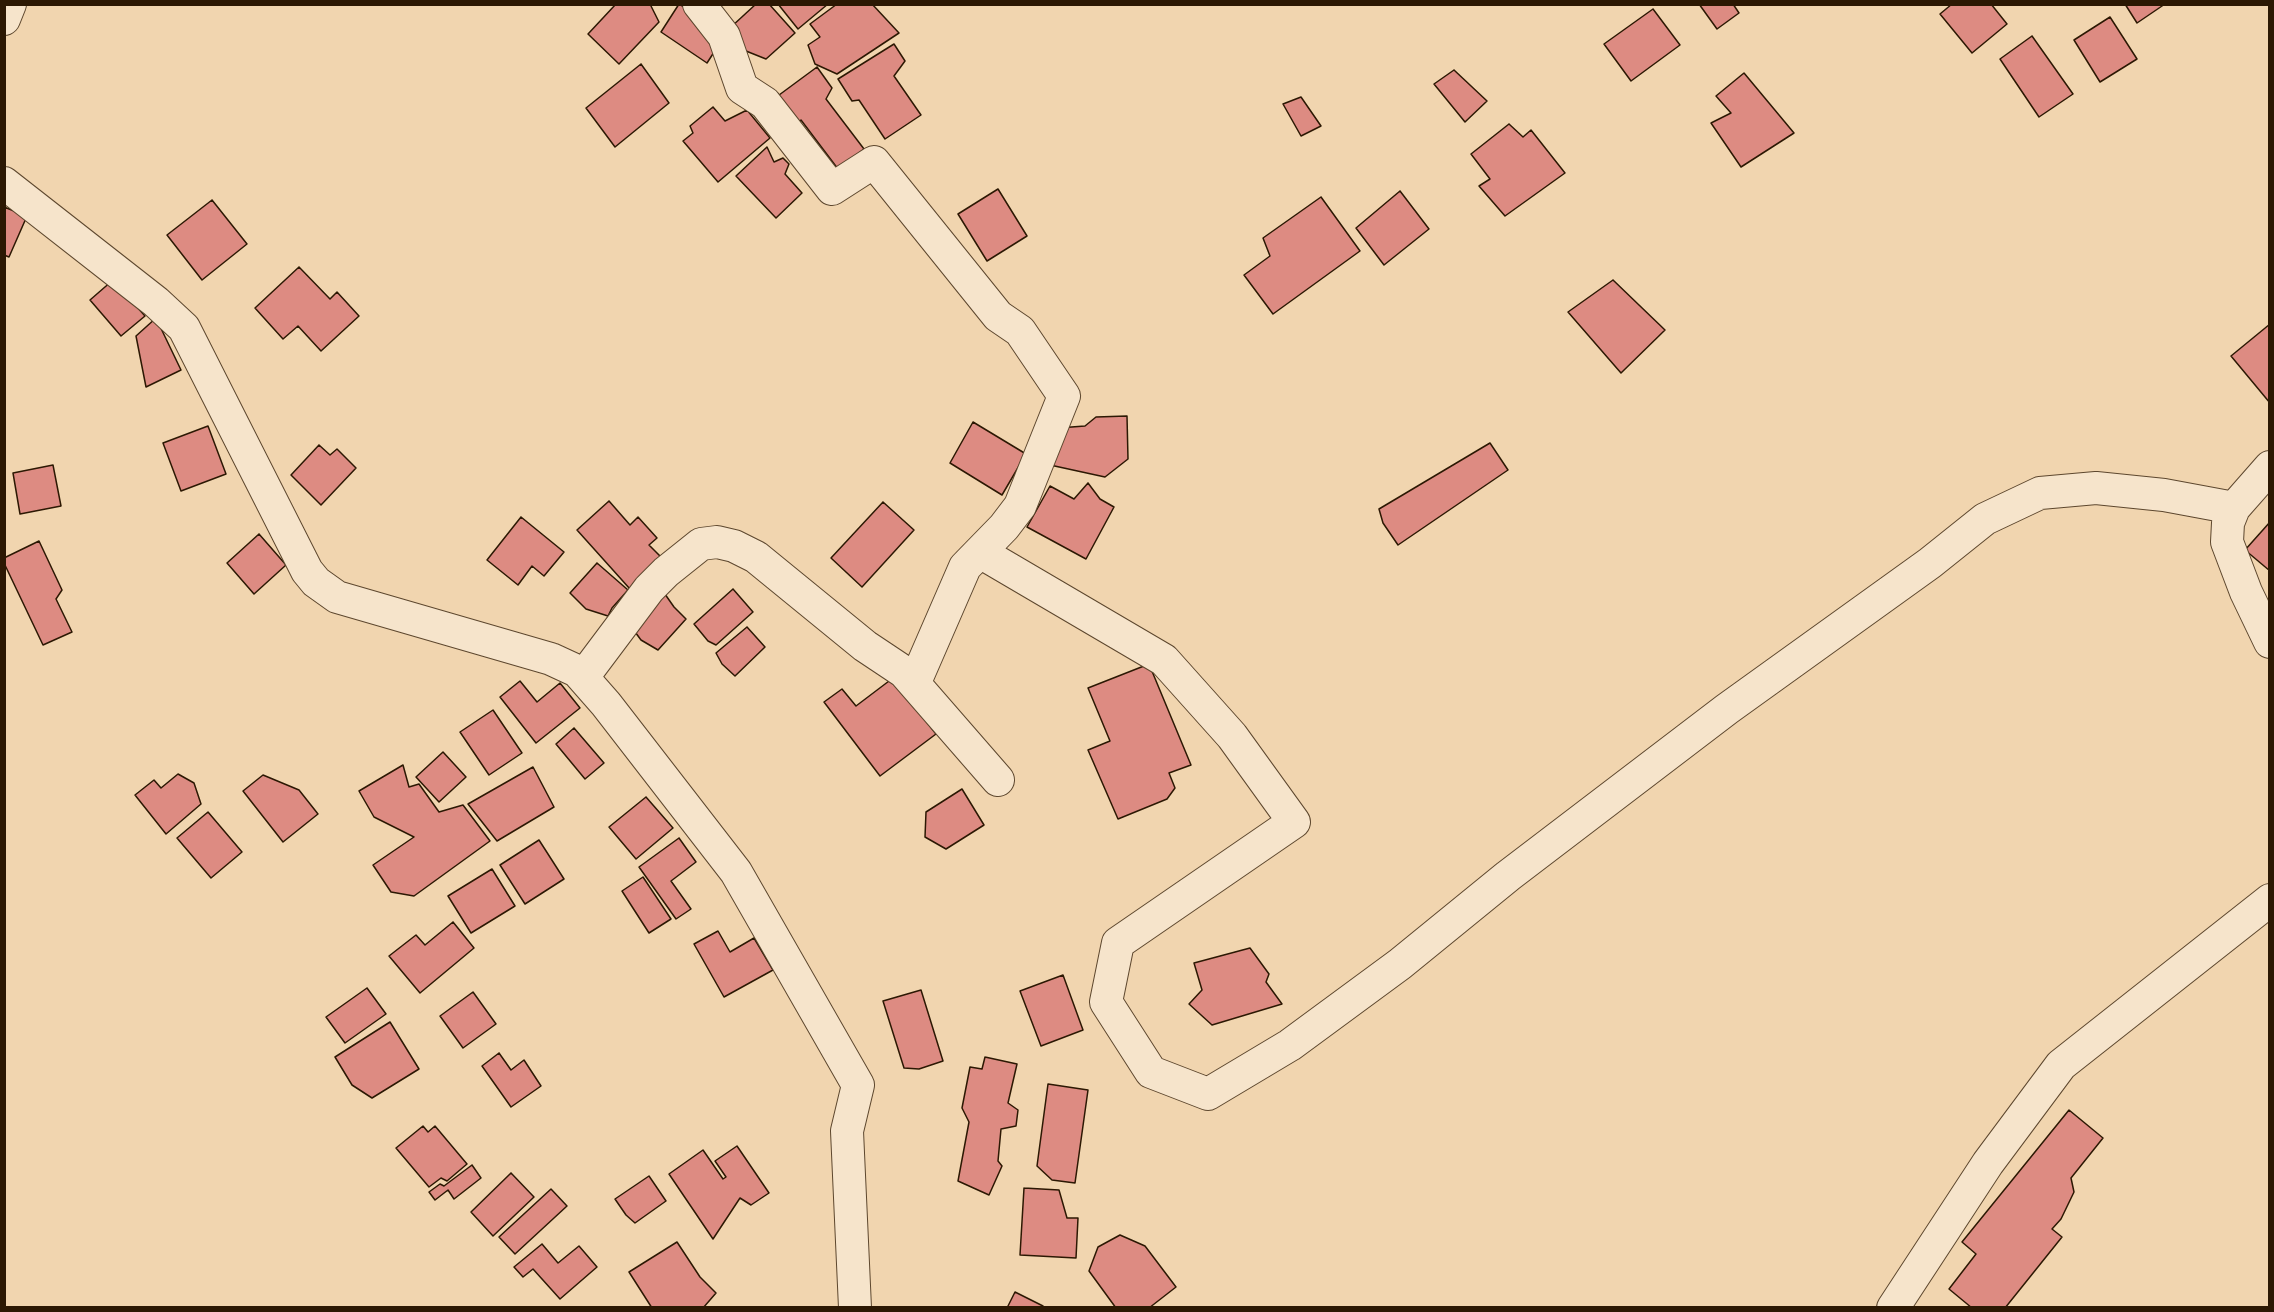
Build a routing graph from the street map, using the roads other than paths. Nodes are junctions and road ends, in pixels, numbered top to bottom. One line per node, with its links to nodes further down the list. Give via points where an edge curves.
1 (10, 4): 3 (street)
2 (699, 4): 7 (street, via 724,36 742,88 765,103 832,189 873,162 998,316 1020,331 1064,396 1020,506)
3 (4, 19)
4 (4, 183): 9 (street, via 184,328 316,582 338,597 551,659)
5 (2270, 467): 6 (street)
6 (2234, 508): 7 (street, via 2096,488 2040,493 1985,519 1708,723 1400,964 1290,1045 1208,1094 1151,1072 1107,1002 1118,943 1294,822 1232,736 1164,660); 8 (street, via 2227,542)
7 (980, 552): 10 (street, via 965,567)
8 (2270, 642)
9 (583, 677): 10 (street, via 649,589 701,544 717,542 756,557); 13 (street, via 736,872 858,1085 847,1131)
10 (915, 682): 11 (street)
11 (998, 780)
12 (2270, 900): 14 (street, via 2061,1065 1988,1163)
13 (855, 1308)
14 (1893, 1308)

